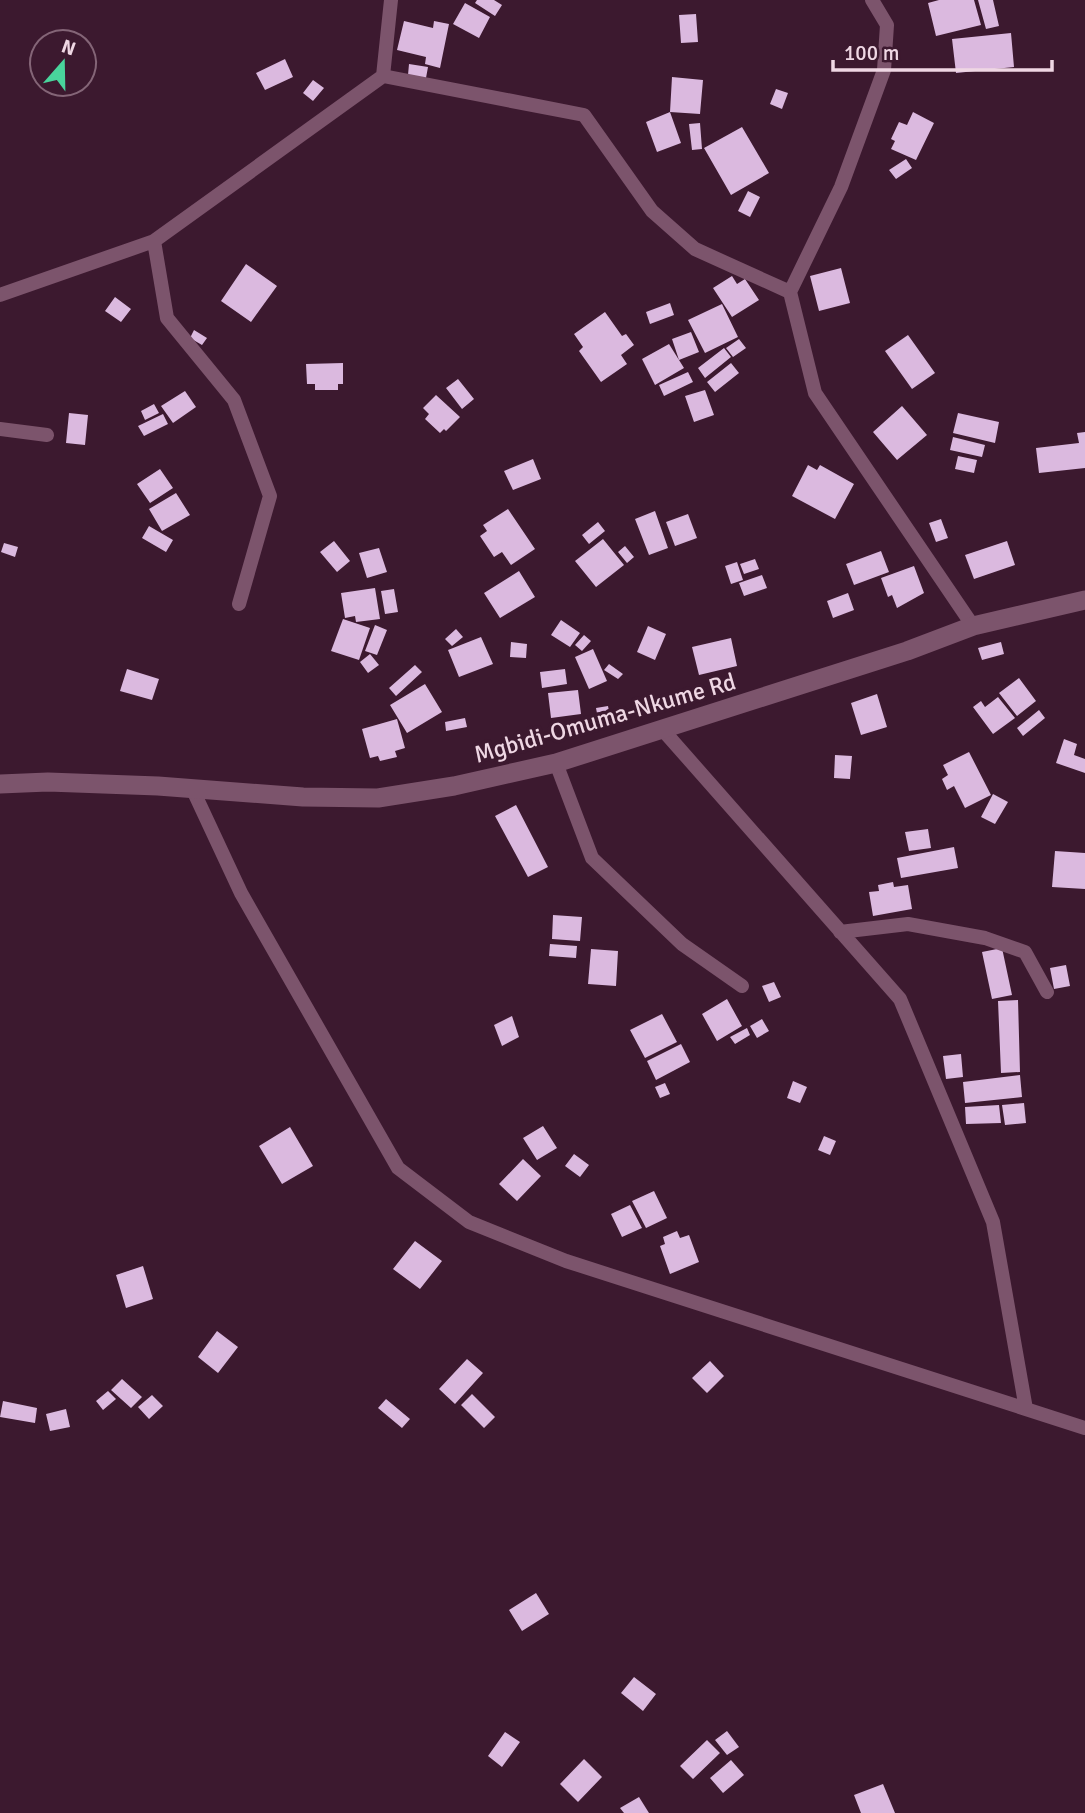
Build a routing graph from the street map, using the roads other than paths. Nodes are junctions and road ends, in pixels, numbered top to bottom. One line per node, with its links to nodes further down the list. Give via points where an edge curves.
1 (391, 0): 3 (street)
2 (872, 0): 5 (street, via 887,25 884,70 841,187)
3 (383, 76): 4 (street); 5 (street, via 584,115 652,211 695,250)
4 (154, 241): 6 (street); 10 (street, via 167,318 234,400 270,496)
5 (790, 292): 11 (street, via 816,393)
6 (0, 295)
7 (0, 429): 8 (street)
8 (47, 435)
9 (1085, 600): 11 (street, Mgbidi-Omuma-Nkume Rd)
10 (239, 604)
11 (973, 626): 12 (street, Mgbidi-Omuma-Nkume Rd)
12 (662, 729): 13 (street, Mgbidi-Omuma-Nkume Rd); 16 (street)
13 (555, 763): 15 (street, Mgbidi-Omuma-Nkume Rd, via 378,798); 17 (street, via 592,858 682,944)
14 (0, 784): 15 (street, Mgbidi-Omuma-Nkume Rd)
15 (192, 788): 19 (street, via 241,893 398,1167 470,1222 566,1261)
16 (841, 932): 18 (street, via 908,924 985,939 1025,952); 19 (street, via 900,999 993,1222)
17 (742, 986)
18 (1047, 992)
19 (1026, 1409): 20 (street)
20 (1085, 1428)

